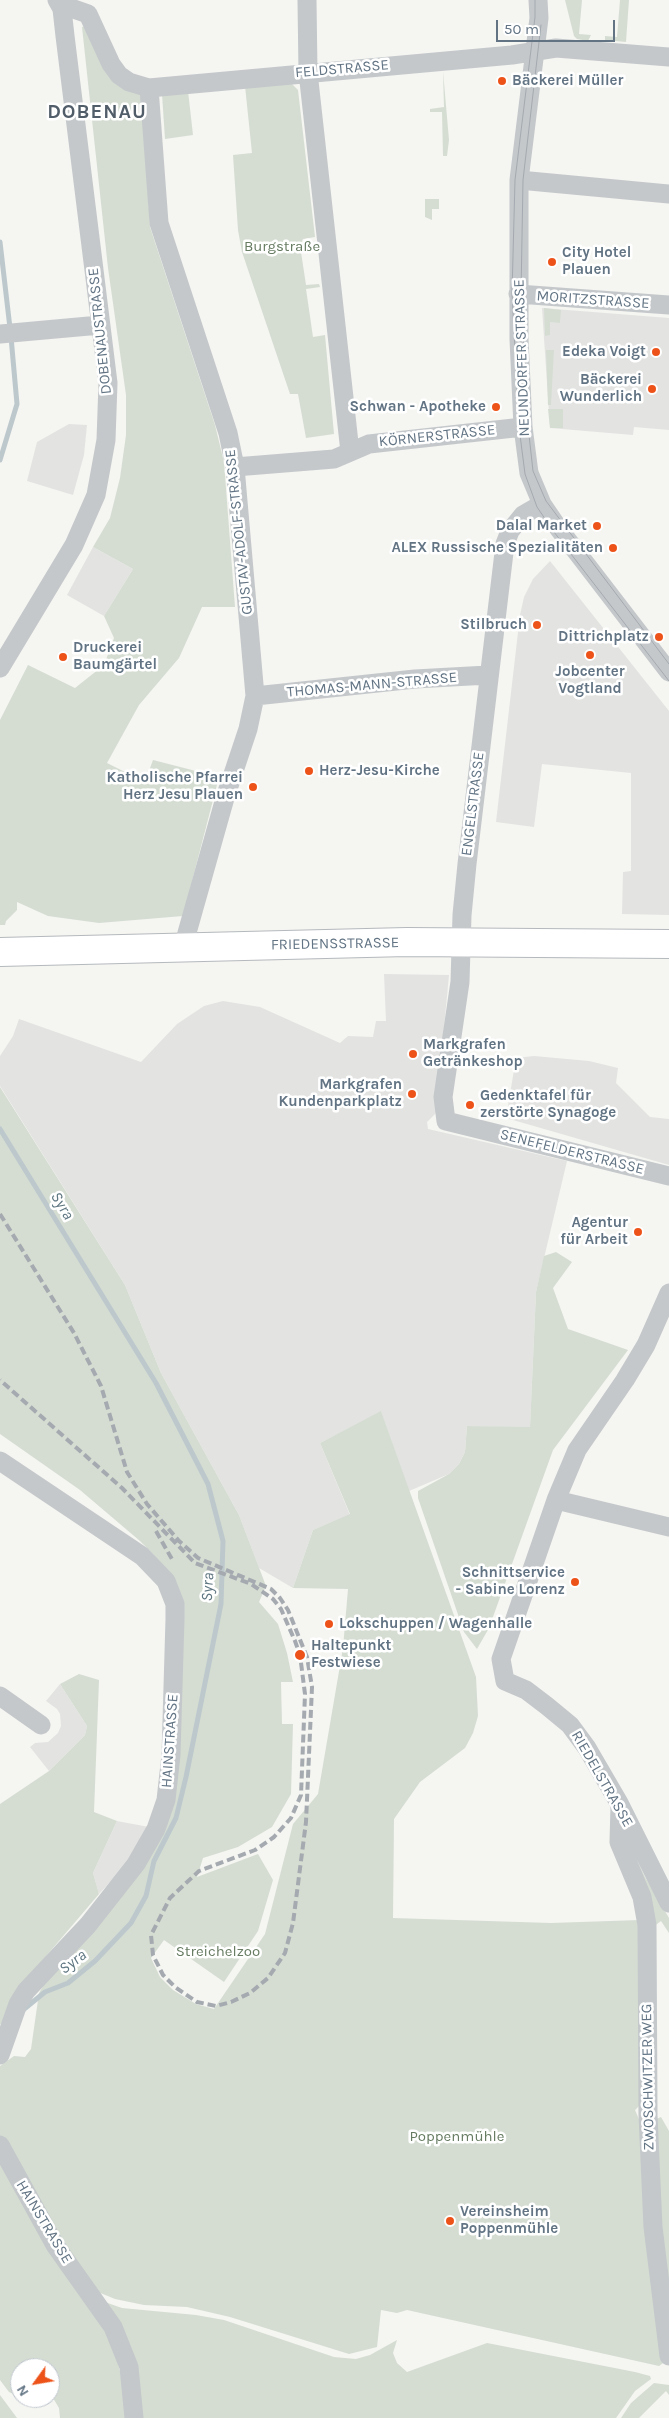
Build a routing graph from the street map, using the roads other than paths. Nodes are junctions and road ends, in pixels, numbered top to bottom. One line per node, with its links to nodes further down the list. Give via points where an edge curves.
1 (307, 0): 6 (street)
2 (538, 0): 4 (street, NEUNDORFER STRASSE)
3 (60, 5): 7 (street, via 88,14 119,75); 12 (street, DOBENAUSTRASSE)
4 (535, 51): 5 (street, FELDSTRASSE, via 560,48); 6 (street, FELDSTRASSE); 8 (street, NEUNDORFER STRASSE)
5 (669, 57)
6 (308, 72): 7 (street, FELDSTRASSE); 15 (street)
7 (149, 88): 16 (street, GUSTAV-ADOLF-STRASSE, via 159,223 228,433)
8 (520, 180): 9 (street); 10 (street, NEUNDORFER STRASSE)
9 (669, 194)
10 (518, 294): 11 (street, MORITZSTRASSE); 14 (street, NEUNDORFER STRASSE)
11 (669, 305)
12 (100, 325): 13 (street); 18 (street, DOBENAUSTRASSE, via 108,383 106,440 96,495 74,545)
13 (0, 334)
14 (523, 427): 15 (street, KÖRNERSTRASSE, via 369,444); 17 (street, NEUNDORFER STRASSE, via 529,473)
15 (350, 452): 16 (street, KÖRNERSTRASSE, via 334,459)
16 (235, 467): 21 (street, GUSTAV-ADOLF-STRASSE)
17 (542, 504): 19 (street, NEUNDORFER STRASSE); 20 (street, ENGELSTRASSE, via 524,515 510,531 505,544)
18 (0, 668)
19 (669, 672)
20 (488, 675): 21 (street, THOMAS-MANN-STRASSE); 22 (street, ENGELSTRASSE, via 462,915)
21 (255, 696): 24 (street, GUSTAV-ADOLF-STRASSE)
22 (462, 942): 23 (main road, FRIEDENSSTRASSE); 24 (main road, FRIEDENSSTRASSE); 26 (street, ENGELSTRASSE, via 460,982 443,1096)
23 (669, 944)
24 (183, 947): 25 (main road, FRIEDENSSTRASSE)
25 (1, 952)
26 (446, 1121): 27 (street, SENEFELDERSTRASSE)
27 (669, 1176)
28 (669, 1293): 30 (street, via 642,1352 576,1450)
29 (0, 1462): 36 (street, HAINSTRASSE, via 142,1556 166,1581 175,1604 171,1755 166,1800 156,1829 136,1864 88,1925 26,1991)
30 (556, 1500): 31 (street); 34 (street, RIEDELSTRASSE, via 501,1659 505,1681 526,1690 570,1726 587,1748)
31 (669, 1527)
32 (0, 1696): 33 (street)
33 (41, 1724)
34 (619, 1803): 35 (street, RIEDELSTRASSE); 38 (street, ZWOSCHWITZER WEG, via 620,1842 642,1897 647,1925 648,2115 653,2227)
35 (669, 1904)
36 (3, 2046)
37 (0, 2145): 39 (street, HAINSTRASSE, via 55,2244 113,2327 124,2350 132,2381)
38 (669, 2356)
39 (134, 2418)

